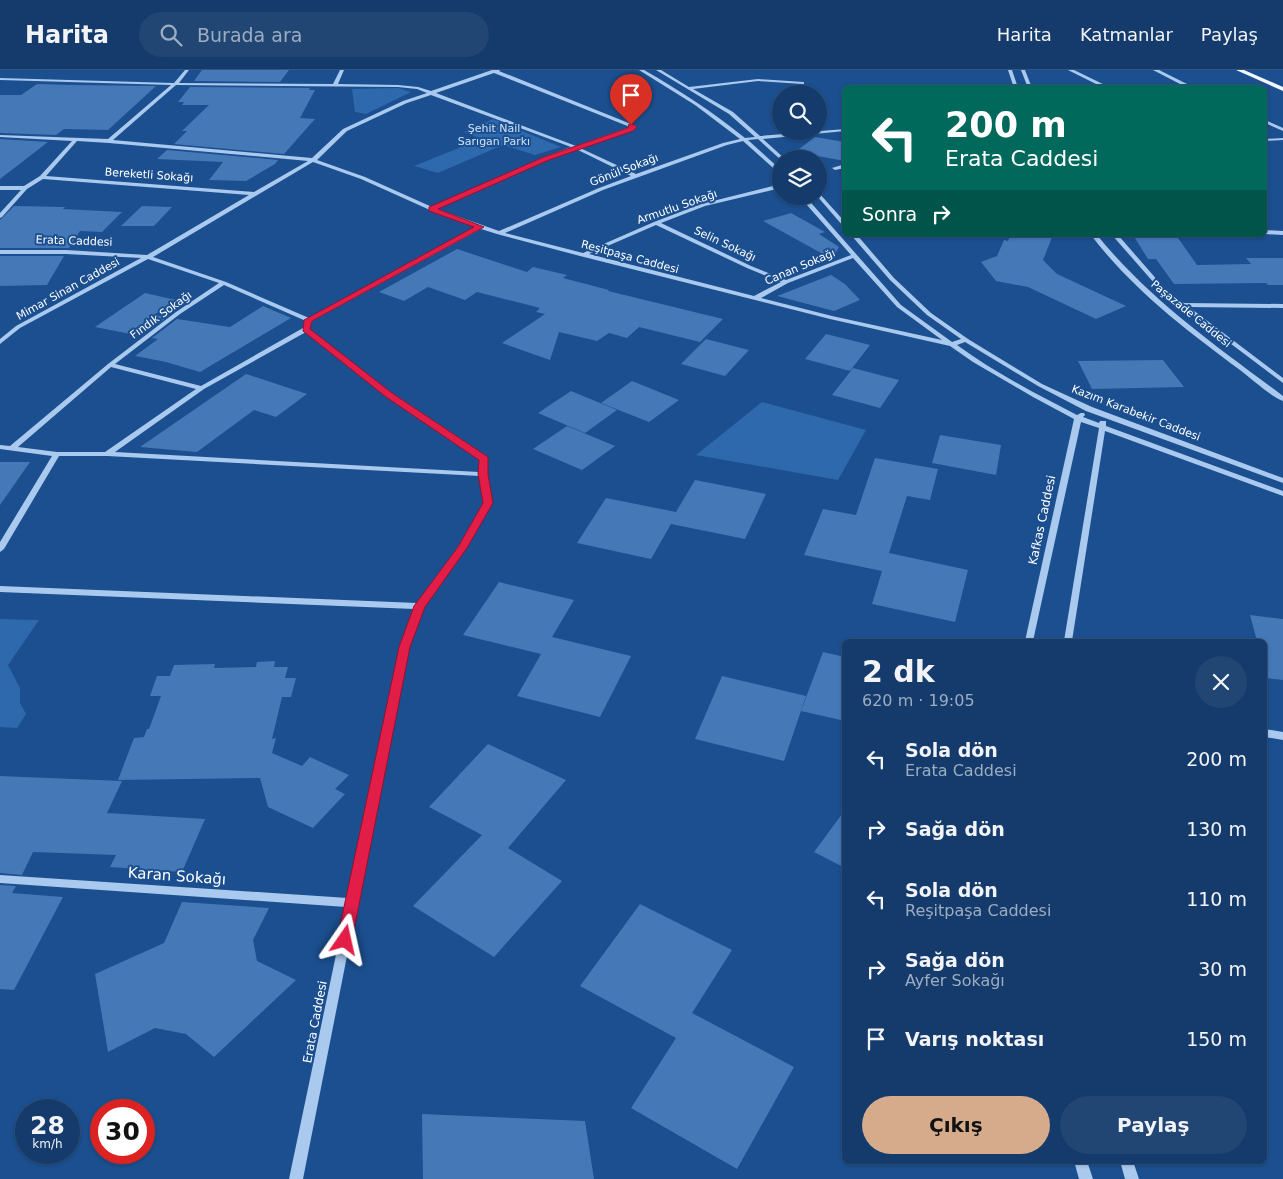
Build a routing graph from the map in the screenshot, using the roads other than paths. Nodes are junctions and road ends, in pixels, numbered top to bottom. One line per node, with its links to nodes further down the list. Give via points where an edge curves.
1 (186, 70): 15 (street)
2 (342, 70): 17 (street)
3 (641, 70): 30 (street)
4 (658, 70): 22 (street)
5 (1010, 70): 18 (street)
6 (1023, 70): 19 (street)
7 (1070, 70): 20 (street)
8 (1155, 70): 16 (street)
9 (1238, 70): 23 (main road)
10 (1253, 70): 14 (main road)
11 (496, 71): 24 (street); 37 (street, via 634,127)
12 (0, 79): 15 (street)
13 (802, 83): 22 (street, via 758,80)
14 (1283, 83)
15 (175, 84): 17 (street); 35 (street)
16 (1185, 84): 21 (street)
17 (335, 85): 24 (street, via 398,86)
18 (1015, 85)
19 (1029, 85)
20 (1102, 85)
21 (1180, 85)
22 (689, 88): 29 (street, via 731,113)
23 (1283, 89)
24 (430, 92): 37 (street); 39 (street, via 345,130)
25 (1267, 123): 27 (street)
26 (842, 130): 29 (street, Gönül Sokağı)
27 (1283, 130)
28 (0, 136): 34 (street, Reşitpaşa Caddesi)
29 (760, 138): 30 (street, Gönül Sokağı); 38 (street)
30 (745, 139): 40 (street); 43 (street, Gönül Sokağı)
31 (1283, 139): 33 (street)
32 (1267, 140): 33 (street)
33 (1275, 140): 36 (street)
34 (75, 141): 35 (street, Reşitpaşa Caddesi); 44 (street)
35 (109, 141): 39 (street, Reşitpaşa Caddesi)
36 (1283, 145)
37 (575, 147): 43 (street); 51 (street)
38 (773, 150)
39 (313, 160): 48 (street, Mimar Sinan Caddesi); 51 (street, Reşitpaşa Caddesi)
40 (772, 164)
41 (842, 167): 42 (street)
42 (835, 168)
43 (635, 176): 57 (street, Gönül Sokağı)
44 (42, 177): 46 (street); 48 (street, Bereketli Sokağı)
45 (0, 188): 46 (street)
46 (26, 188): 52 (street)
47 (772, 188): 54 (street, Armutlu Sokağı, via 703,206)
48 (256, 194): 64 (street, Mimar Sinan Caddesi)
49 (827, 204): 53 (street)
50 (810, 205): 65 (street)
51 (432, 209): 55 (street, Reşitpaşa Caddesi)
52 (0, 216)
53 (842, 221)
54 (656, 223): 63 (street, Armutlu Sokağı); 66 (street, Selin Sokağı)
55 (480, 227): 57 (street, Reşitpaşa Caddesi); 71 (street)
56 (1267, 232): 58 (street)
57 (499, 233): 63 (street, Reşitpaşa Caddesi)
58 (1283, 233)
59 (856, 237): 72 (street, Kazım Karabekir Caddesi, via 929,314)
60 (1096, 237): 78 (street, Paşazade Caddesi, via 1163,307)
61 (1117, 237): 69 (street, Paşazade Caddesi)
62 (0, 252): 64 (street, Erata Caddesi)
63 (582, 255): 68 (street, Reşitpaşa Caddesi)
64 (148, 256): 67 (street, Erata Caddesi); 73 (street, Mimar Sinan Caddesi, via 18,327)
65 (853, 256): 66 (street, Canan Sokağı); 74 (street, via 899,306)
66 (786, 282): 68 (street, Canan Sokağı)
67 (224, 283): 71 (street, Erata Caddesi); 75 (street, Fındık Sokağı, via 178,313)
68 (756, 298): 74 (street, Reşitpaşa Caddesi)
69 (1180, 305): 70 (street); 76 (street, Paşazade Caddesi)
70 (1283, 306)
71 (307, 324): 77 (street); 87 (street, Erata Caddesi, via 389,395 484,459)
72 (966, 340): 74 (street); 79 (street, Kazım Karabekir Caddesi, via 1040,385)
73 (0, 342)
74 (951, 344): 81 (street, via 1035,396)
75 (110, 365): 77 (street); 84 (street)
76 (1283, 381)
77 (202, 388): 86 (street)
78 (1283, 399)
79 (1089, 409): 80 (street, Kazım Karabekir Caddesi); 81 (street)
80 (1106, 415): 82 (street); 88 (street, Kazım Karabekir Caddesi)
81 (1078, 418): 82 (street); 93 (street, Kafkas Caddesi)
82 (1102, 427): 89 (street); 94 (street)
83 (0, 447): 84 (street)
84 (12, 448): 85 (street)
85 (57, 454): 86 (street); 90 (street)
86 (107, 454): 87 (street)
87 (483, 474): 92 (street, Erata Caddesi, via 488,503 462,548)
88 (1283, 480)
89 (1283, 494)
90 (0, 549)
91 (0, 589): 92 (street)
92 (419, 606): 98 (street, Erata Caddesi, via 404,647)
93 (1029, 639)
94 (1068, 639)
95 (1267, 733): 96 (street)
96 (1283, 736)
97 (0, 879): 98 (street, Karan Sokağı)
98 (352, 903): 101 (street, Erata Caddesi)
99 (1081, 1164): 102 (street)
100 (1127, 1164): 103 (street)
101 (296, 1179)
102 (1086, 1179)
103 (1132, 1179)

